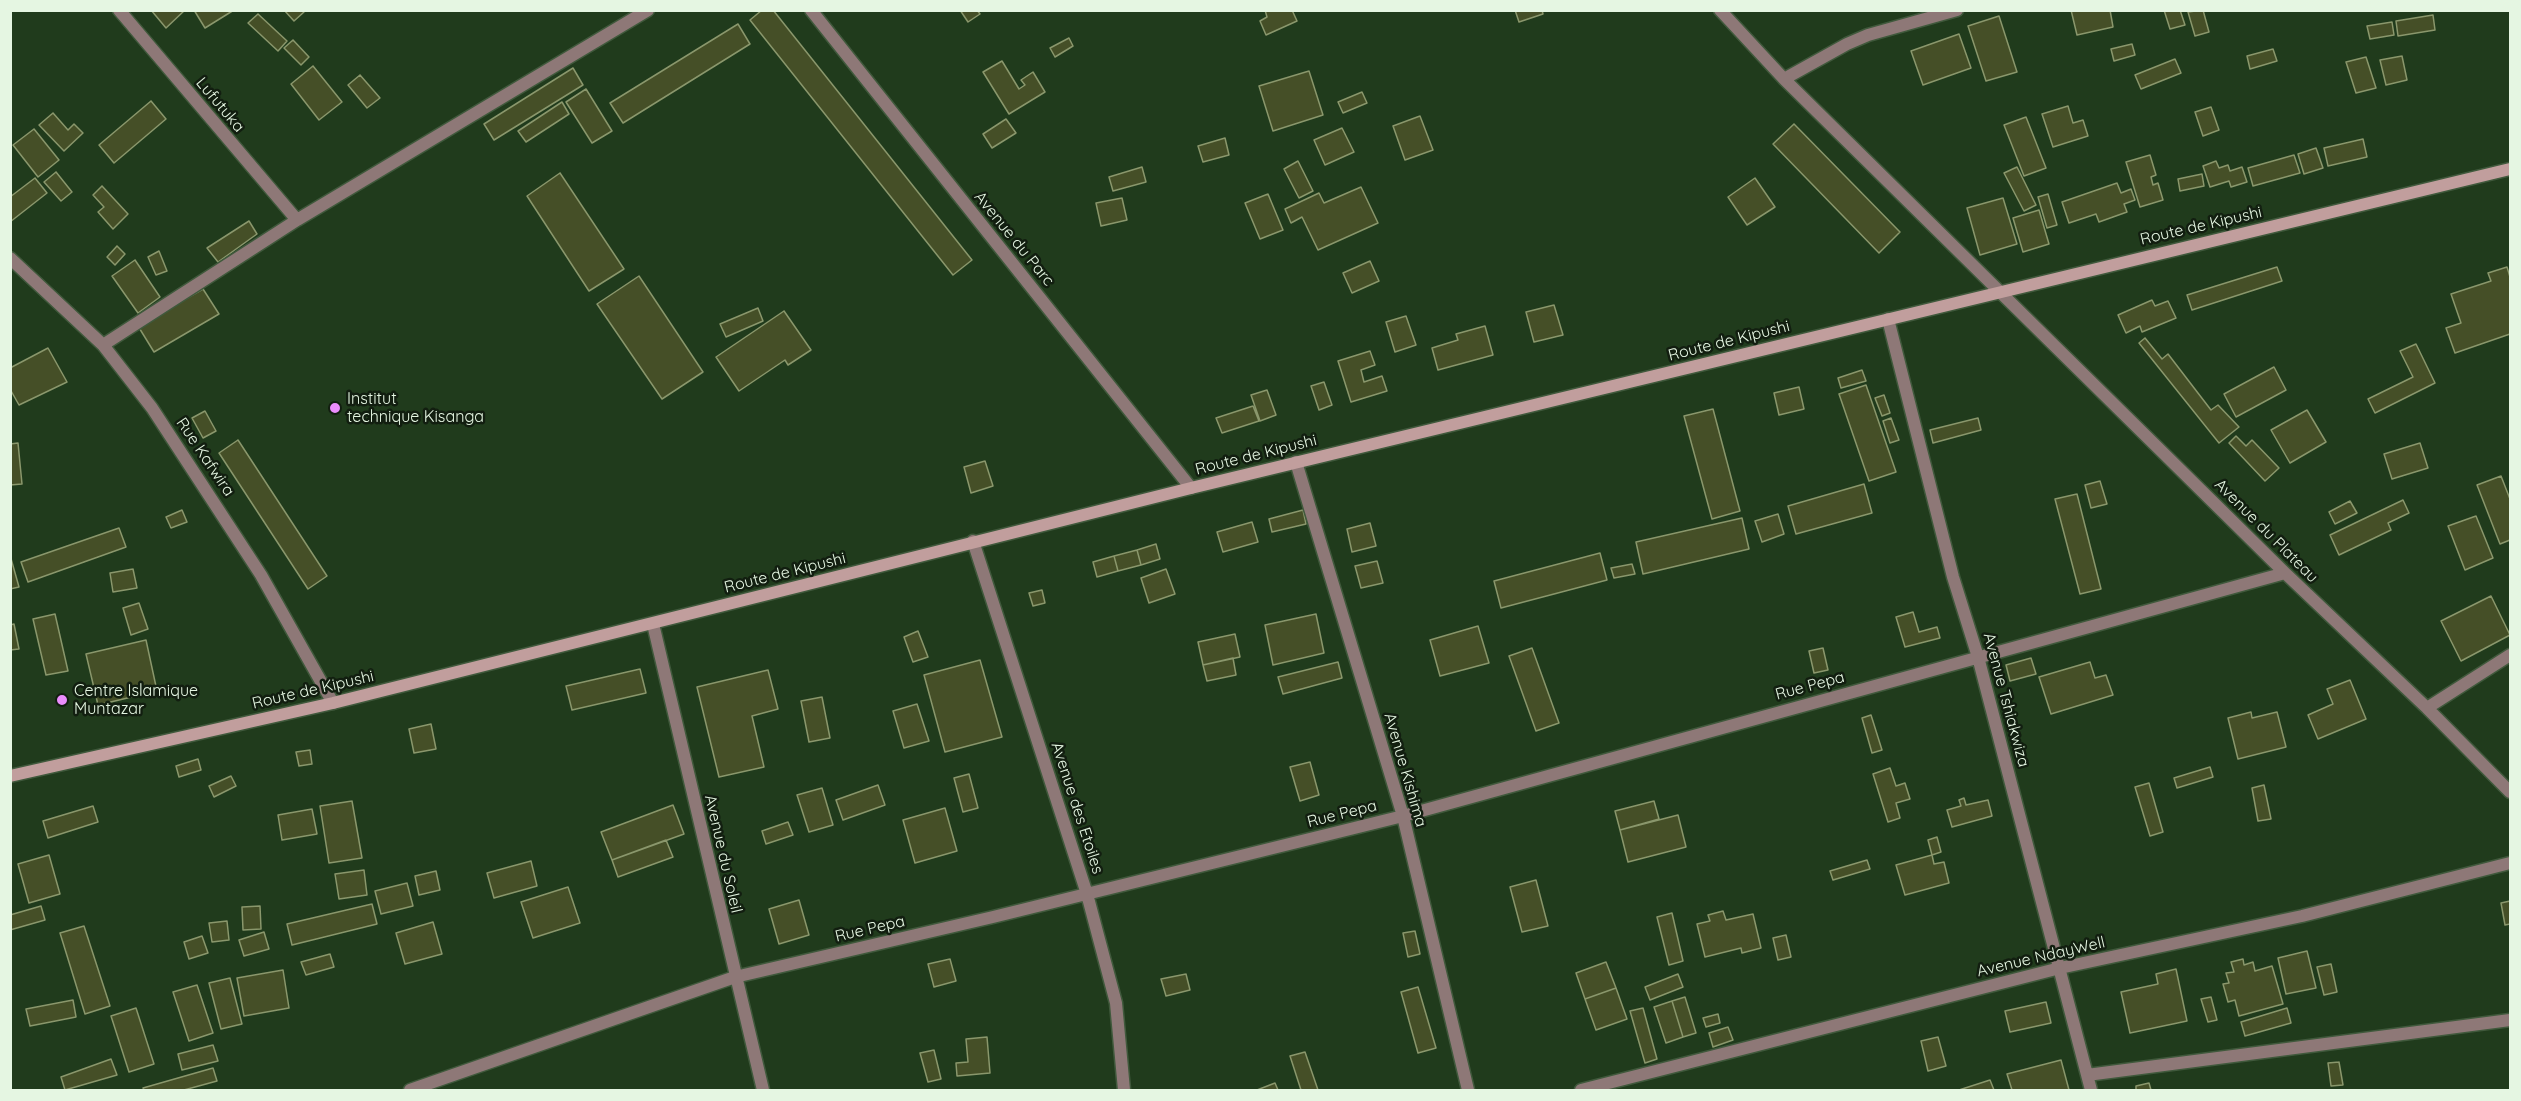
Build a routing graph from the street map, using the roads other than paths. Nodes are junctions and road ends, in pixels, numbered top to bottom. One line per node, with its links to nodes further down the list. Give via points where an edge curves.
1 (119, 10): 8 (street, Lufutuka)
2 (648, 10): 8 (street)
3 (811, 10): 14 (street, Avenue du Parc)
4 (1720, 10): 6 (street, Avenue du Plateau)
5 (1957, 10): 6 (street, via 1868,35)
6 (1784, 79): 10 (street, Avenue du Plateau)
7 (2511, 169): 10 (main road, Route de Kipushi)
8 (297, 220): 12 (street)
9 (10, 258): 12 (street, Rue Kafwira)
10 (2000, 291): 11 (main road, Route de Kipushi); 16 (street, Avenue du Plateau)
11 (1888, 319): 13 (main road, Route de Kipushi); 19 (street, Avenue Tshiakwiza, via 1953,577)
12 (103, 345): 20 (street, Rue Kafwira, via 208,491 261,575)
13 (1296, 462): 14 (main road, Route de Kipushi); 24 (street, Avenue Kishima)
14 (1191, 488): 15 (main road, Route de Kipushi)
15 (973, 541): 17 (main road, Route de Kipushi); 26 (street, Avenue des Etoiles)
16 (2285, 573): 19 (street, Rue Pepa); 21 (street, Avenue du Plateau)
17 (653, 624): 20 (main road, Route de Kipushi); 28 (street, Avenue du Soleil)
18 (2511, 655): 21 (street)
19 (1978, 657): 24 (street, Rue Pepa); 27 (street, Avenue Tshiakwiza)
20 (333, 704): 22 (main road, Route de Kipushi)
21 (2427, 708): 23 (street, Avenue du Plateau)
22 (10, 776)
23 (2511, 792)
24 (1403, 816): 26 (street, Rue Pepa); 34 (street, Avenue Kishima)
25 (2511, 863): 27 (street, Avenue NdayWell, via 2302,916)
26 (1087, 894): 28 (street, Rue Pepa); 33 (street, Avenue des Etoiles, via 1116,1003)
27 (2060, 968): 30 (street, Avenue Tshiakwiza); 35 (street, Avenue NdayWell)
28 (735, 977): 31 (street, Rue Pepa); 32 (street, Avenue du Soleil)
29 (2511, 1020): 30 (street)
30 (2087, 1075): 36 (street, Avenue Tshiakwiza)
31 (410, 1090)
32 (763, 1090)
33 (1124, 1090)
34 (1468, 1090)
35 (1581, 1090)
36 (2091, 1090)

